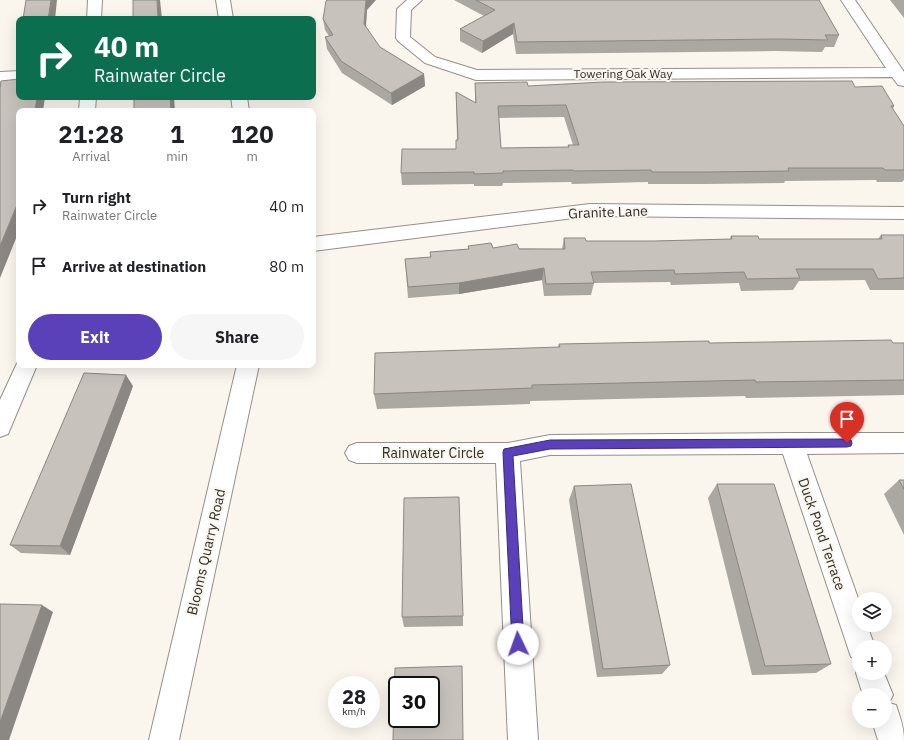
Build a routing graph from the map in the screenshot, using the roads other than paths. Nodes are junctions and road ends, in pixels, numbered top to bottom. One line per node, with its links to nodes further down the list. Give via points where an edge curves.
1 (95, 0): 5 (street)
2 (223, 0): 6 (street)
3 (415, 0): 9 (street, Towering Oak Way, via 404,9 403,38 430,60 476,75)
4 (848, 0): 9 (street)
5 (94, 16)
6 (226, 16)
7 (16, 76): 8 (street)
8 (0, 77)
9 (900, 78)
10 (904, 213): 11 (street, Granite Lane, via 590,210)
11 (316, 244)
12 (25, 368): 14 (street)
13 (247, 368): 21 (street, Blooms Quarry Road)
14 (0, 427)
15 (904, 443): 16 (street, Rainwater Circle)
16 (791, 444): 17 (street, Rainwater Circle, via 550,445); 19 (street, Duck Pond Terrace)
17 (508, 452): 18 (street, Rainwater Circle); 22 (street)
18 (357, 453)
19 (859, 640)
20 (889, 728): 23 (street)
21 (164, 740)
22 (523, 740)
23 (893, 740)

